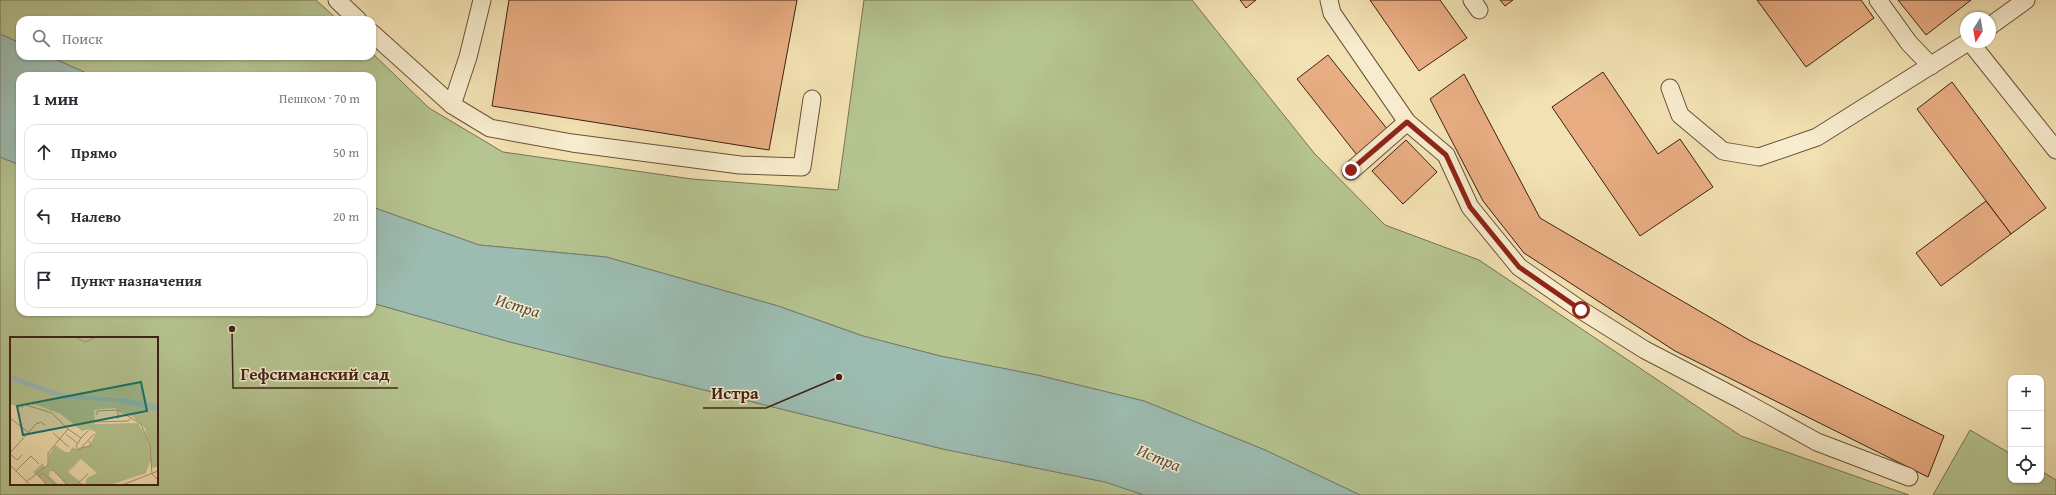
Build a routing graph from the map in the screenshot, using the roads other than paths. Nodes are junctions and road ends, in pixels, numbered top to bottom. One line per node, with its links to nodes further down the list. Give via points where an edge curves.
1 (337, 0): 6 (lane)
2 (482, 0): 14 (lane, via 468,57)
3 (1329, 0): 15 (lane, via 1332,13)
4 (1878, 0): 11 (lane, via 1909,43)
5 (2026, 0): 7 (lane)
6 (354, 16)
7 (1996, 22)
8 (376, 37): 14 (lane)
9 (1960, 48): 11 (lane)
10 (1974, 48): 16 (lane)
11 (1931, 66): 12 (lane, via 1817,137 1759,157 1723,151 1680,115)
12 (1670, 88)
13 (812, 99): 14 (lane, via 802,167 740,164 572,144 490,128)
14 (452, 105)
15 (1407, 122): 17 (lane); 18 (lane, via 1446,155 1470,207 1519,267 1645,350 1817,442)
16 (2056, 150)
17 (1351, 170)
18 (1909, 477)

